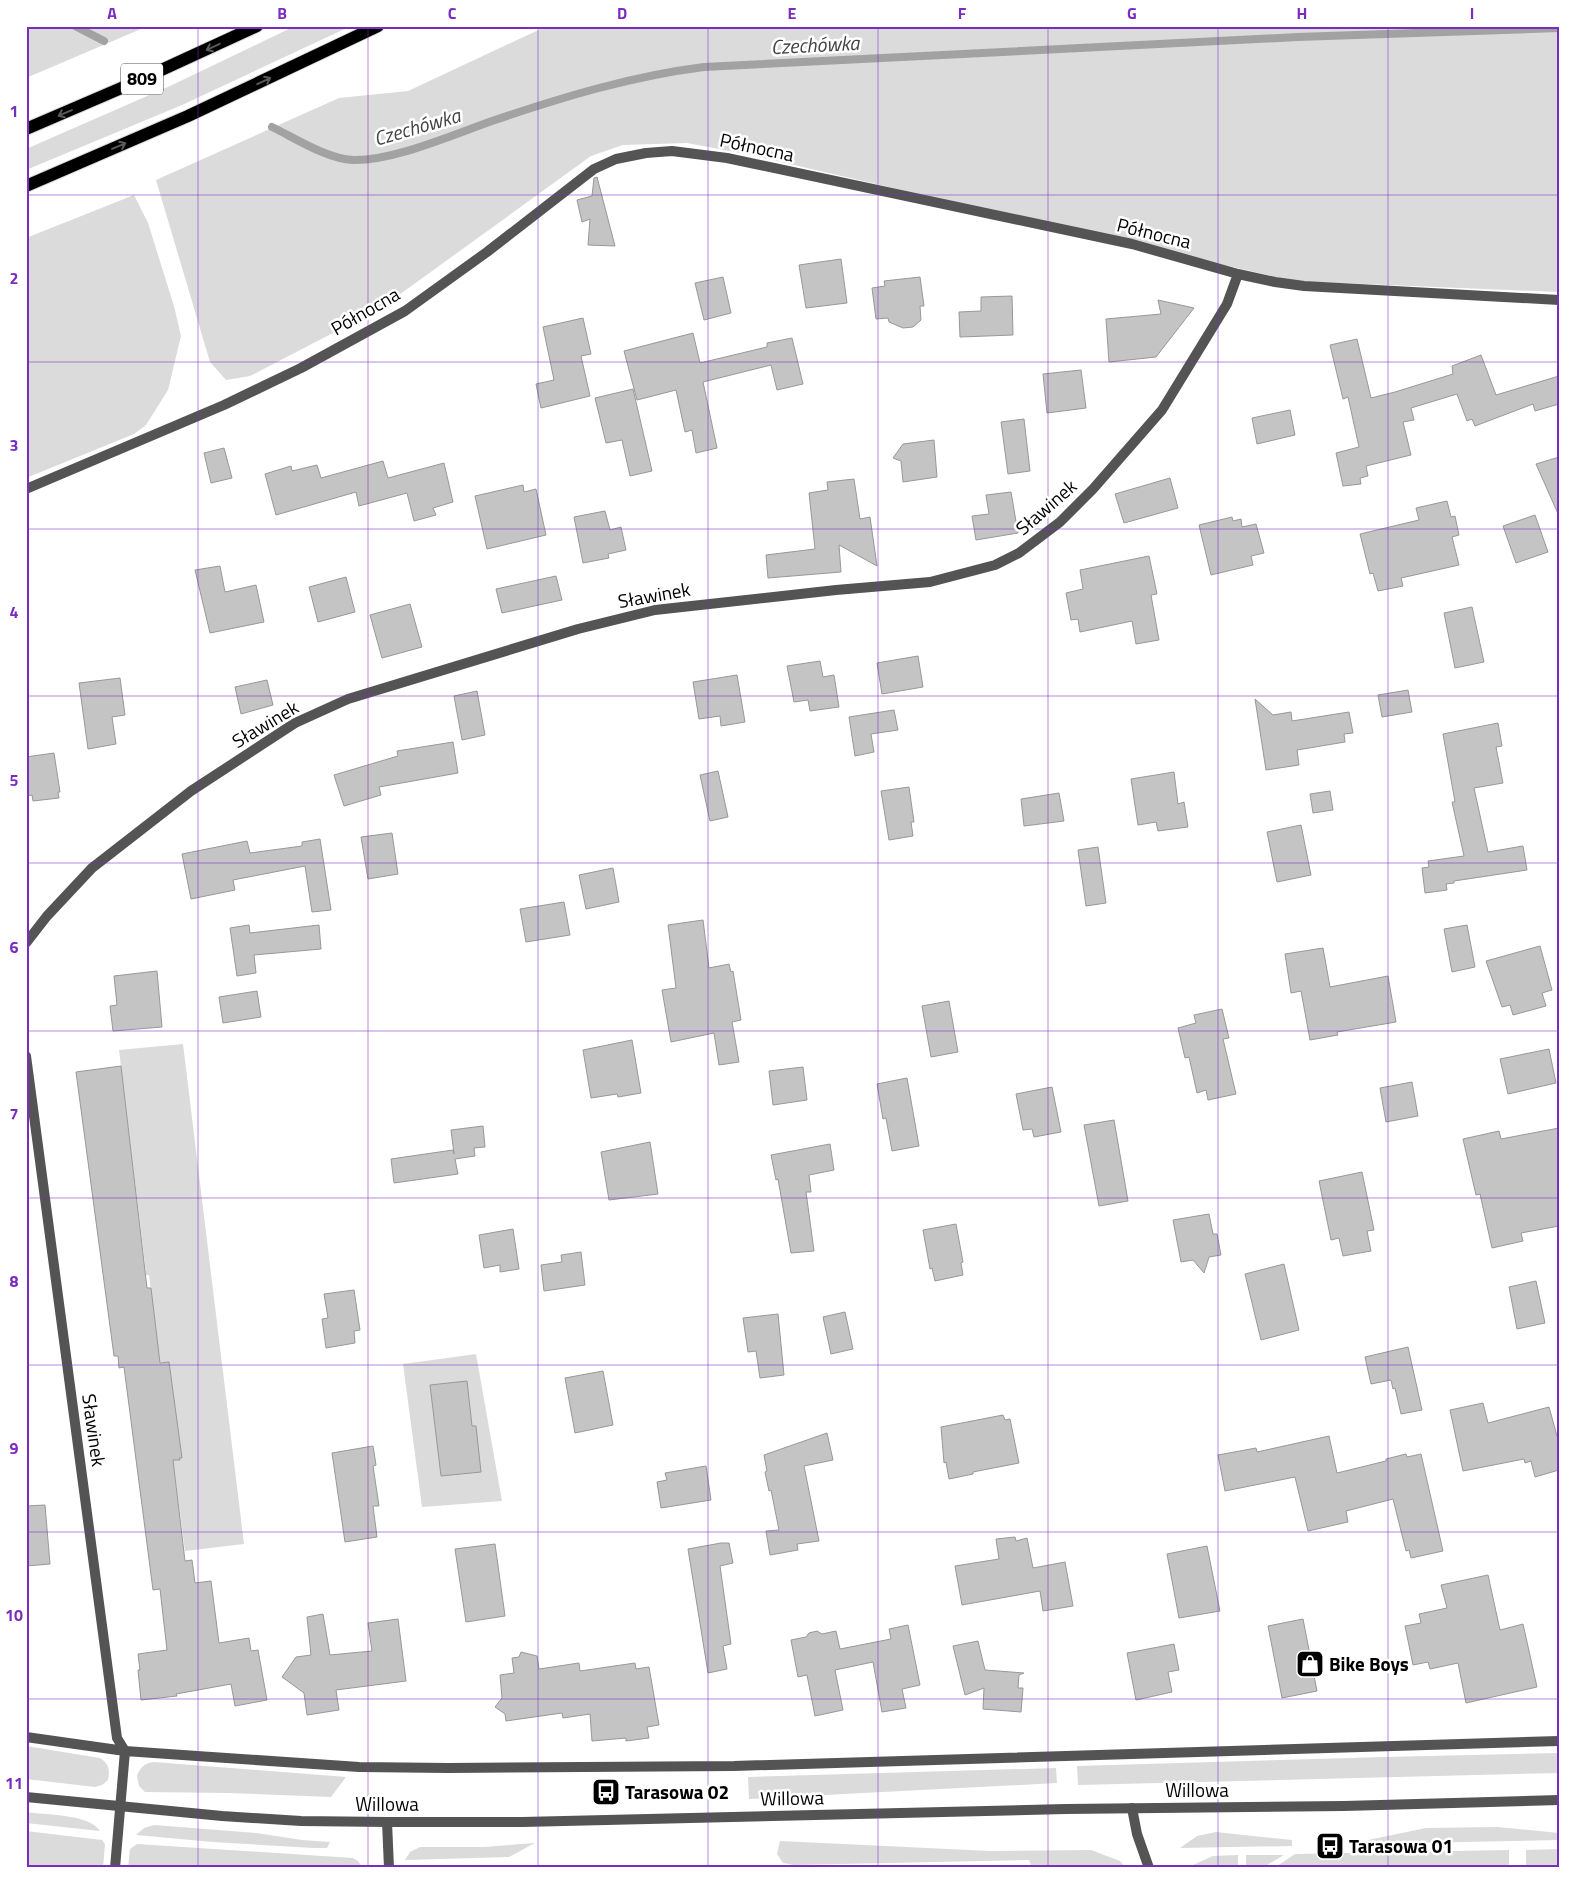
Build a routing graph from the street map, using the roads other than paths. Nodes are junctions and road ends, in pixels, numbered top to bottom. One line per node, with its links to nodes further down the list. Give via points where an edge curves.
1 (257, 26): 3 (main road, 809, one-way to 3)
2 (378, 26): 4 (main road, one-way to 2, via 188,116)
3 (26, 129)
4 (26, 186)
5 (1238, 274): 6 (street, Północna, via 1304,286); 7 (street, Północna, via 1132,244 727,158 672,151 646,153 594,169 405,311 224,405); 8 (street, Sławinek, via 1226,304 1162,410 1080,502 1060,522 1019,553 995,565 930,582 655,610 578,629 348,700 295,723 191,791 92,868)
6 (1559, 300)
7 (26, 489)
8 (26, 943)
9 (26, 1056): 12 (street, Sławinek, via 117,1738)
10 (26, 1737): 12 (street)
11 (1559, 1741): 12 (street, via 734,1766 448,1768 359,1767)
12 (125, 1751): 15 (street, Sławinek)
13 (26, 1797): 15 (street, Willowa)
14 (1559, 1800): 16 (street, Willowa)
15 (121, 1807): 17 (street, Willowa, via 301,1821); 18 (street, Sławinek)
16 (1132, 1808): 17 (street, Willowa, via 522,1822); 20 (street, via 1137,1834)
17 (387, 1822): 19 (street)
18 (115, 1868)
19 (389, 1868)
20 (1150, 1868)

